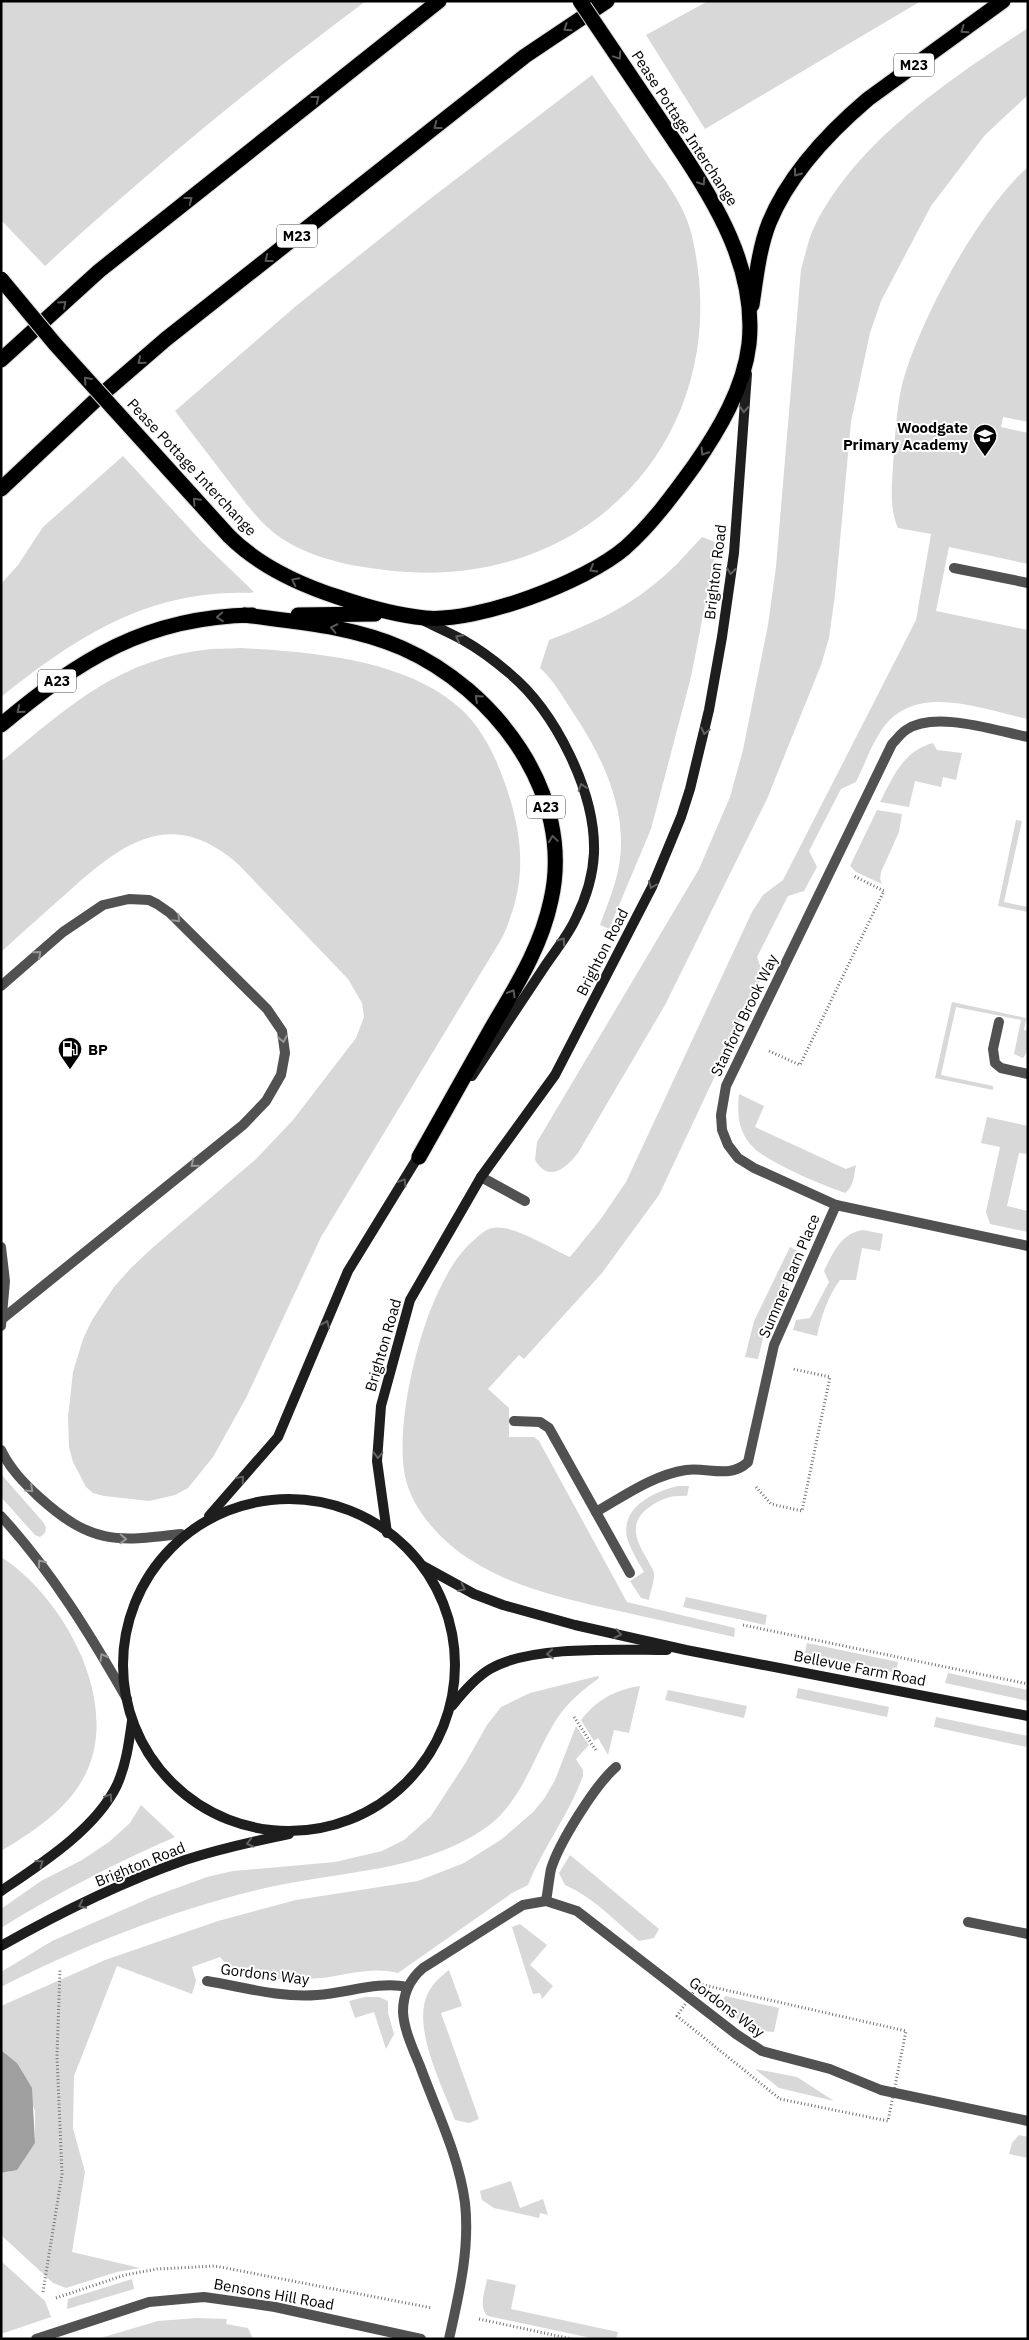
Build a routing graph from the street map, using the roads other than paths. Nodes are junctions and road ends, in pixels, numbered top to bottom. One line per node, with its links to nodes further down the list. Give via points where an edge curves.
1 (440, 1): 8 (highway, one-way to 1, via 99,271)
2 (580, 1): 6 (highway, Pease Pottage Interchange, one-way to 6, bridge, via 709,192 728,230 746,296)
3 (607, 1): 9 (highway, M23, one-way to 9, via 525,56 166,339)
4 (1004, 1): 6 (highway, M23, one-way to 6, via 868,99 829,136 796,174 776,207 764,242)
5 (1, 279): 12 (highway, Pease Pottage Interchange, one-way to 5, bridge, via 316,590 289,578 230,536 55,344)
6 (749, 326): 7 (highway, Pease Pottage Interchange)
7 (749, 343): 14 (highway, Pease Pottage Interchange, one-way to 14, via 737,389 709,443 665,506 623,550 578,578 535,595 465,615); 21 (street, Brighton Road, one-way to 21, via 734,553 722,637 699,757 681,817 652,888 555,1075)
8 (1, 360)
9 (1, 489)
10 (954, 568): 11 (street)
11 (1028, 583)
12 (391, 613): 13 (highway, A23); 14 (highway, Pease Pottage Interchange)
13 (244, 615): 15 (highway, A23, one-way to 15, via 194,619 138,635 60,678); 20 (highway, A23, one-way to 13, via 520,979 542,932 551,901 555,858 544,800 526,758 504,725 466,688 434,665 401,648 369,637 327,627)
14 (418, 616): 20 (street, one-way to 14, via 572,927 590,878 594,839 590,814 574,767 534,699 510,674 479,650)
15 (1, 725)
16 (1028, 737): 23 (street, Stanford Brook Way, via 956,722 928,722 907,729 892,744 726,1086 722,1102 722,1130 738,1158)
17 (1, 986): 26 (street, one-way to 26, via 90,912 115,901 149,900 170,912 267,1009 285,1041 284,1064 275,1088 243,1125)
18 (999, 1022): 19 (street, via 993,1049 995,1063 1001,1068)
19 (1028, 1074)
20 (419, 1156): 31 (street, one-way to 20, via 278,1438 348,1271)
21 (481, 1177): 22 (street); 32 (street, Brighton Road, one-way to 32, via 410,1300 381,1406 377,1461)
22 (525, 1201)
23 (836, 1205): 24 (street, Stanford Brook Way); 29 (street, Summer Barn Place, via 781,1327 748,1462 740,1469 728,1471 687,1470 664,1475)
24 (1028, 1246)
25 (1, 1247): 26 (street, via 5,1281)
26 (2, 1322)
27 (514, 1421): 29 (street, via 540,1422 549,1428)
28 (1, 1450): 33 (street, one-way to 33, via 26,1486 76,1526 120,1539)
29 (596, 1512): 35 (street)
30 (1, 1516): 37 (street, one-way to 30, via 70,1602)
31 (209, 1516): 32 (street, via 241,1504 300,1501 337,1508 369,1521); 33 (street)
32 (387, 1533): 34 (street)
33 (181, 1534): 37 (street, via 153,1560 131,1604 125,1648)
34 (420, 1564): 36 (street, Bellevue Farm Road, one-way to 36, via 465,1590 503,1605); 38 (street, via 445,1608 454,1643 456,1678)
35 (630, 1573)
36 (686, 1650): 38 (street, Bellevue Farm Road, one-way to 38, via 568,1652 512,1660 479,1676); 39 (street, Bellevue Farm Road)
37 (127, 1699): 40 (street)
38 (450, 1709): 42 (street, via 428,1762 420,1775 398,1796 349,1824)
39 (1028, 1716)
40 (132, 1718): 42 (street, via 150,1754 196,1797 244,1821); 43 (street, one-way to 40, via 55,1852 108,1800 124,1765)
41 (613, 1770): 44 (street, via 592,1792 558,1852)
42 (298, 1832): 47 (street, Brighton Road, one-way to 47, via 216,1851 159,1870)
43 (1, 1891)
44 (546, 1900): 49 (street, via 524,1905 431,1962 416,1974); 50 (street, Gordons Way, via 577,1911 762,2051 830,2069 881,2090)
45 (968, 1922): 46 (street)
46 (1028, 1934)
47 (1, 1946)
48 (207, 1981): 49 (street, Gordons Way, via 296,1995 317,1995 386,1984)
49 (408, 1987): 53 (street, via 403,2006 406,2026 451,2148 465,2205 466,2257)
50 (1028, 2121)
51 (36, 2339): 52 (street, Bensons Hill Road, via 149,2302 204,2297 275,2307)
52 (421, 2339)
53 (449, 2339)

